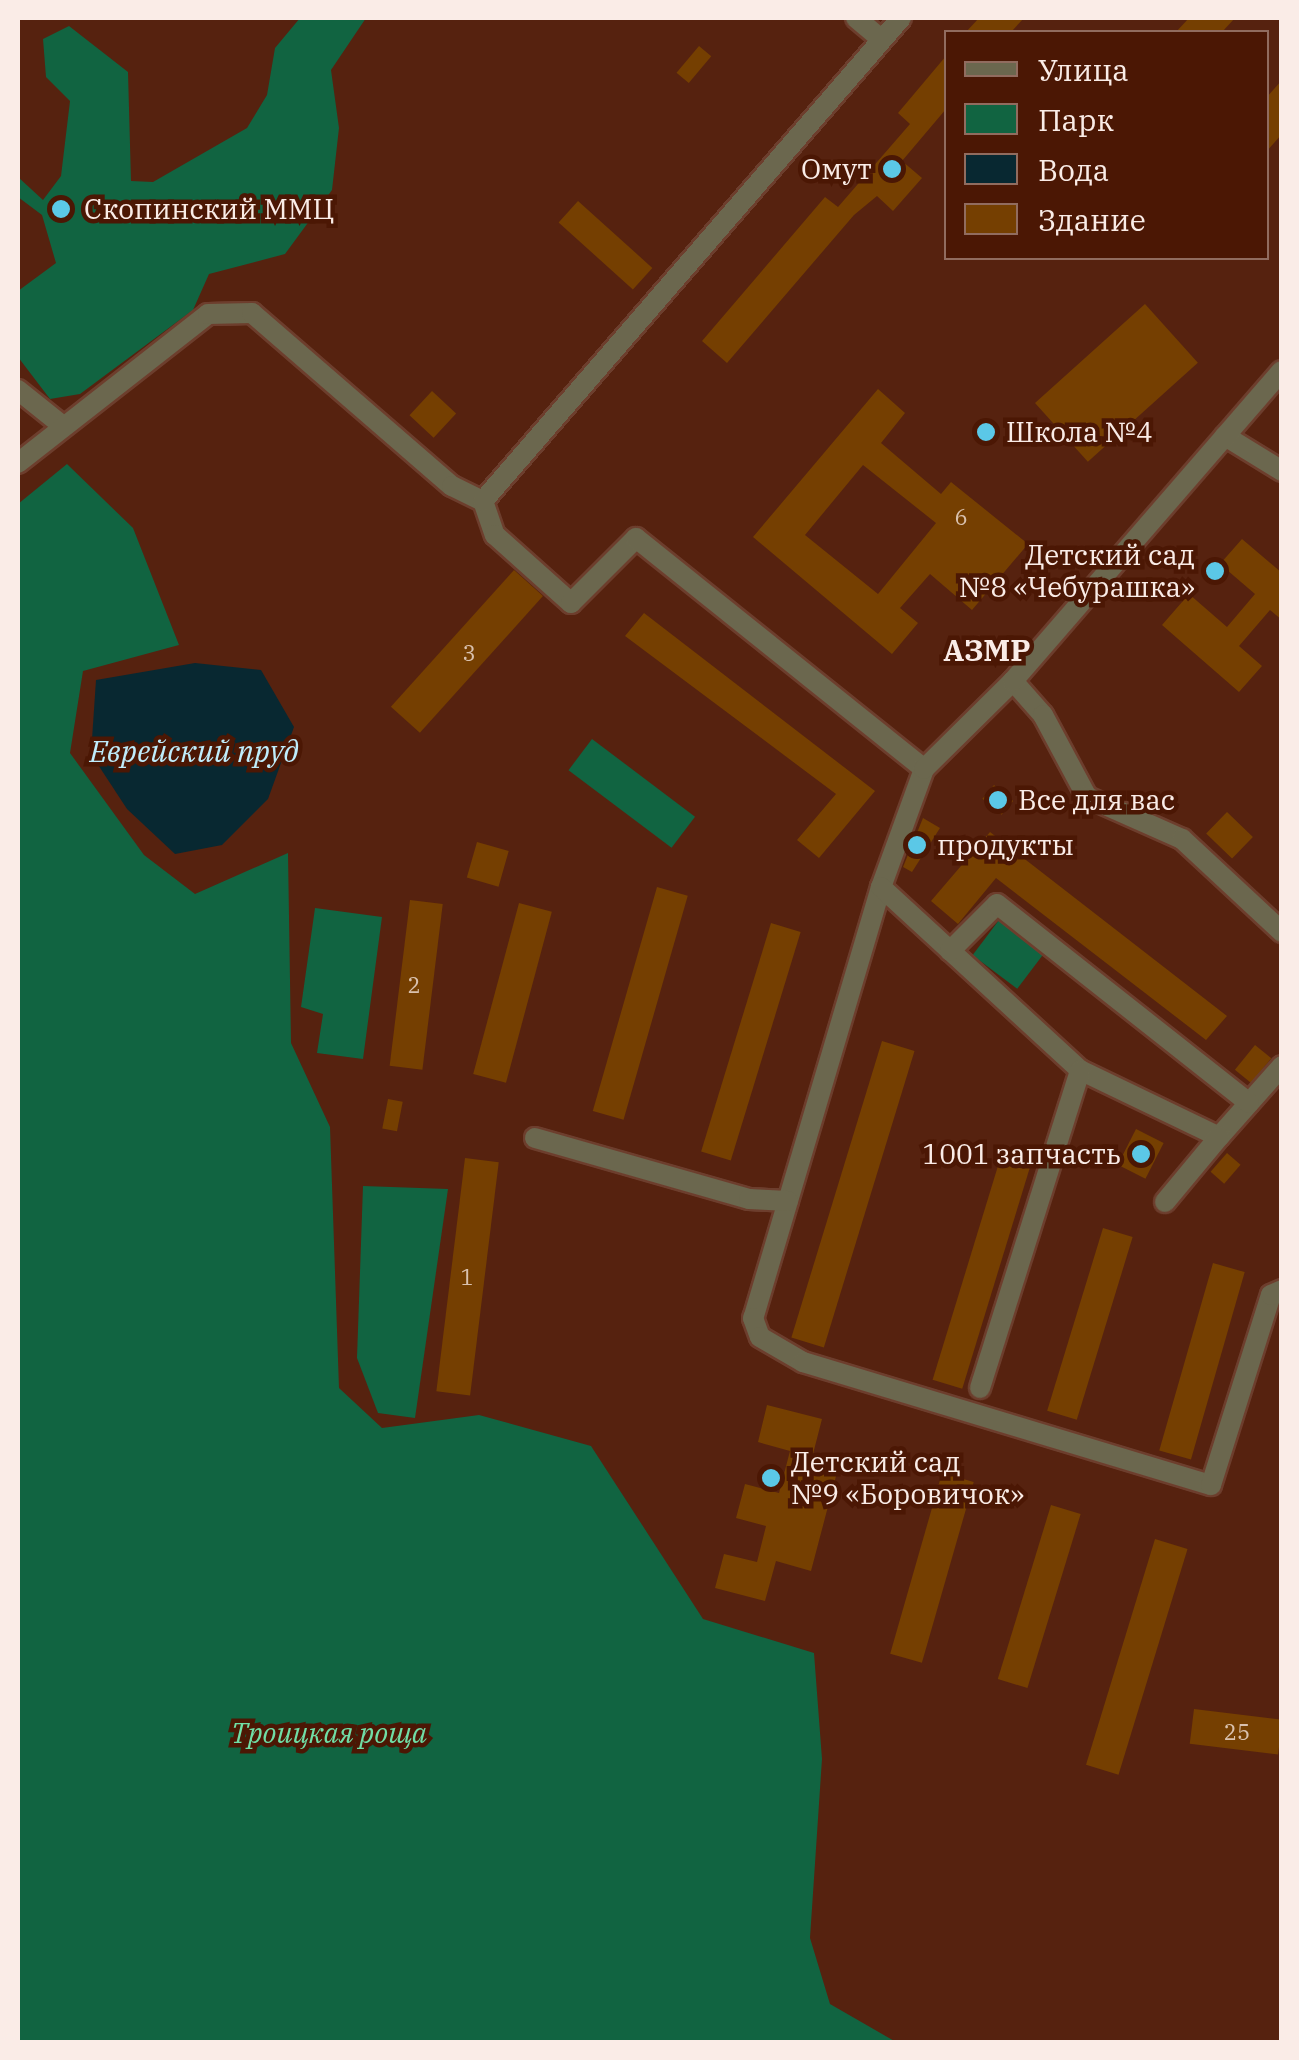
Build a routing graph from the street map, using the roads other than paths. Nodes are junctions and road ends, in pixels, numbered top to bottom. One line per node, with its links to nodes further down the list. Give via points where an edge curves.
1 (856, 18): 3 (street)
2 (901, 18): 3 (street)
3 (881, 39): 10 (street)
4 (1282, 371): 7 (street)
5 (18, 390): 6 (street)
6 (63, 426): 8 (street); 10 (street, via 208,314 252,313 452,486)
7 (1225, 436): 9 (street); 11 (street)
8 (18, 463)
9 (1282, 471)
10 (483, 501): 12 (street, via 494,535 571,603 636,538)
11 (1013, 681): 12 (street); 14 (street, via 1042,714 1088,797 1182,839)
12 (924, 769): 13 (street)
13 (881, 887): 15 (street); 21 (street)
14 (1282, 932)
15 (950, 950): 17 (street); 18 (street, via 997,904)
16 (1282, 1066): 18 (street)
17 (1080, 1070): 19 (street); 24 (street)
18 (1248, 1103): 19 (street)
19 (1219, 1137): 22 (street)
20 (536, 1138): 21 (street, via 749,1198)
21 (788, 1202): 23 (street, via 753,1318 760,1337 803,1362 1211,1485 1271,1295)
22 (1166, 1202)
23 (1282, 1290)
24 (980, 1388)

